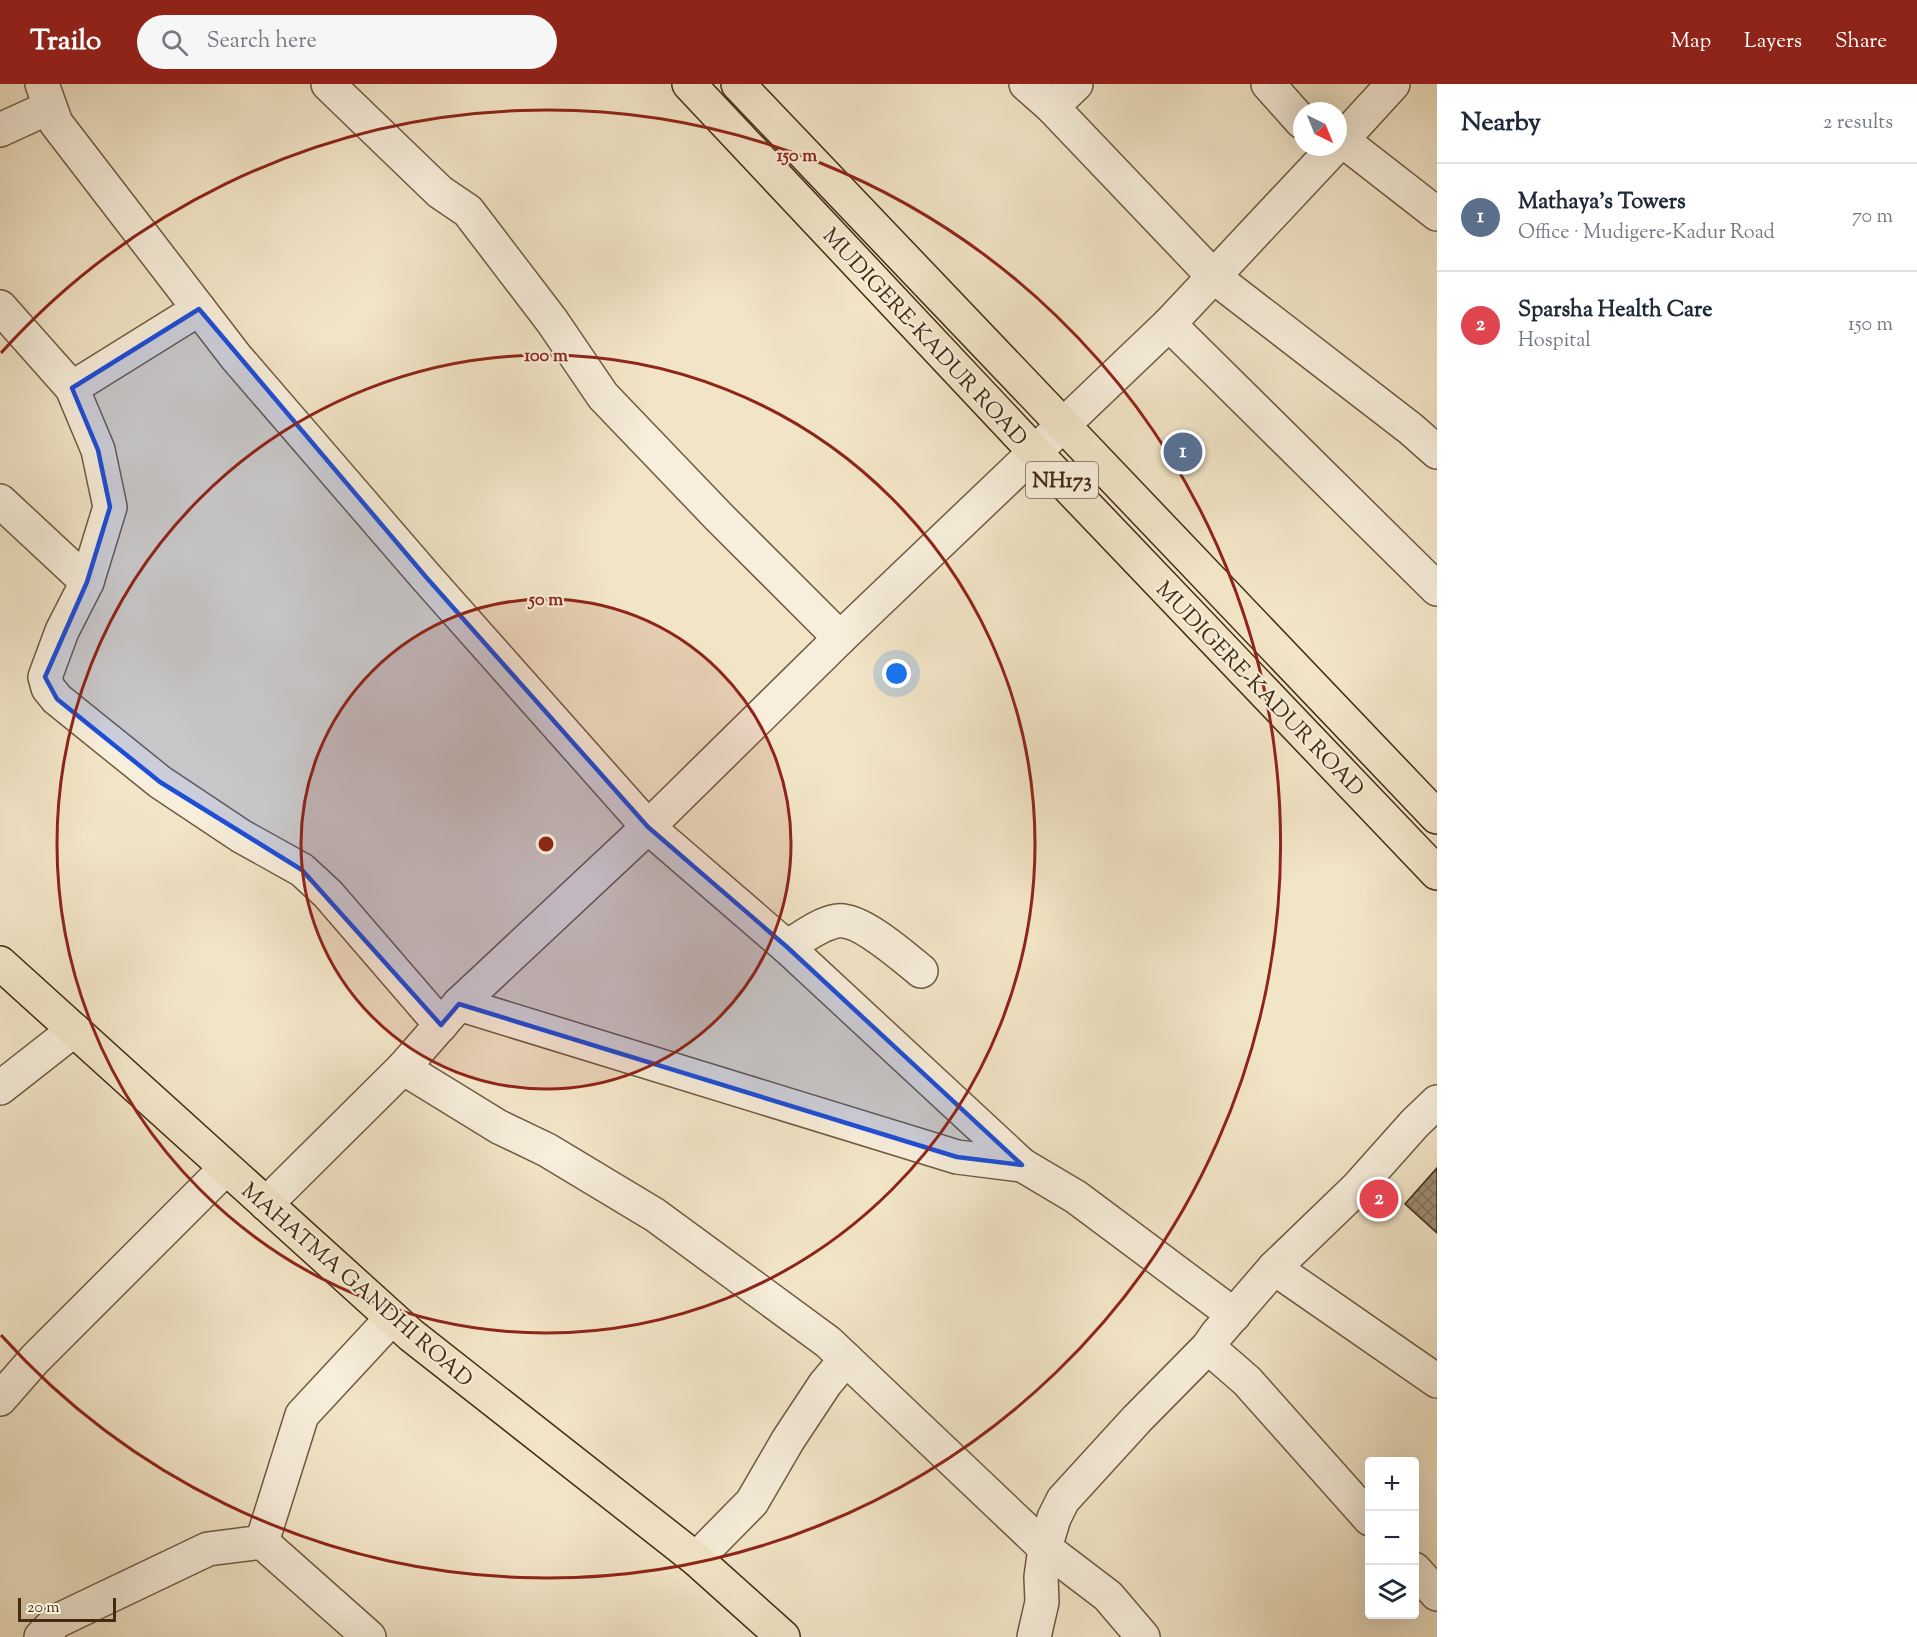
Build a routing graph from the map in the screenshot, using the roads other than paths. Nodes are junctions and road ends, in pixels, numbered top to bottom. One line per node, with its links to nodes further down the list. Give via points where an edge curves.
1 (328, 84): 27 (street, via 440,192 468,211 552,321 603,396)
2 (738, 84): 21 (main road, MUDIGERE-KADUR ROAD / NH173)
3 (1026, 84): 9 (street)
4 (1076, 84): 9 (street)
5 (1268, 84): 10 (street)
6 (1393, 84): 12 (street)
7 (696, 87): 22 (main road, MUDIGERE-KADUR ROAD / NH173)
8 (46, 95): 11 (street); 18 (street, via 56,123)
9 (1052, 108): 16 (street)
10 (1293, 112)
11 (0, 130)
12 (1347, 132)
13 (1347, 155): 15 (street)
14 (1325, 156): 16 (street)
15 (1437, 214)
16 (1214, 277): 19 (street); 23 (street)
17 (0, 307): 20 (street)
18 (199, 309): 20 (street); 29 (street, via 411,559)
19 (1169, 324): 21 (street); 26 (street)
20 (72, 388): 25 (street, via 98,450 111,507)
21 (1063, 426): 22 (street); 28 (main road, MUDIGERE-KADUR ROAD / NH173)
22 (1035, 452): 27 (street); 30 (main road, MUDIGERE-KADUR ROAD / NH173)
23 (1437, 452)
24 (0, 501): 25 (street)
25 (87, 582): 34 (street, via 45,676 48,688 160,782 302,870)
26 (1437, 589)
27 (840, 638): 29 (street)
28 (1437, 817)
29 (648, 827): 31 (street); 34 (street)
30 (1437, 873)
31 (787, 947): 33 (street, via 840,920 870,931); 39 (street)
32 (0, 963): 35 (main road, MAHATMA GANDHI ROAD)
33 (921, 971)
34 (450, 1015): 36 (street); 39 (street, via 957,1157)
35 (74, 1030): 37 (street); 40 (main road, MAHATMA GANDHI ROAD)
36 (403, 1068): 41 (street); 46 (street, via 655,1215)
37 (0, 1088)
38 (1437, 1102): 42 (street, via 1357,1188)
39 (1022, 1165): 43 (street, via 1076,1197)
40 (226, 1168): 41 (main road, MAHATMA GANDHI ROAD); 48 (street)
41 (266, 1204): 44 (main road, MAHATMA GANDHI ROAD)
42 (1274, 1268): 43 (street); 47 (street)
43 (1234, 1315): 45 (street)
44 (392, 1318): 50 (street, via 302,1415); 52 (main road, MAHATMA GANDHI ROAD)
45 (1208, 1347): 49 (street, via 1247,1381); 51 (street, via 1074,1486 1054,1518)
46 (846, 1359): 51 (street); 52 (street, via 800,1421 752,1502)
47 (1437, 1381)
48 (0, 1399)
49 (1365, 1513)
50 (262, 1542): 56 (street, via 208,1549 57,1621); 57 (street)
51 (1045, 1548): 58 (street, via 1042,1602); 59 (street, via 1108,1596)
52 (696, 1559): 55 (main road, MAHATMA GANDHI ROAD)
53 (1419, 1574): 54 (street)
54 (1437, 1594)
55 (772, 1633)
56 (41, 1637)
57 (369, 1637)
58 (1034, 1637)
59 (1143, 1637)

